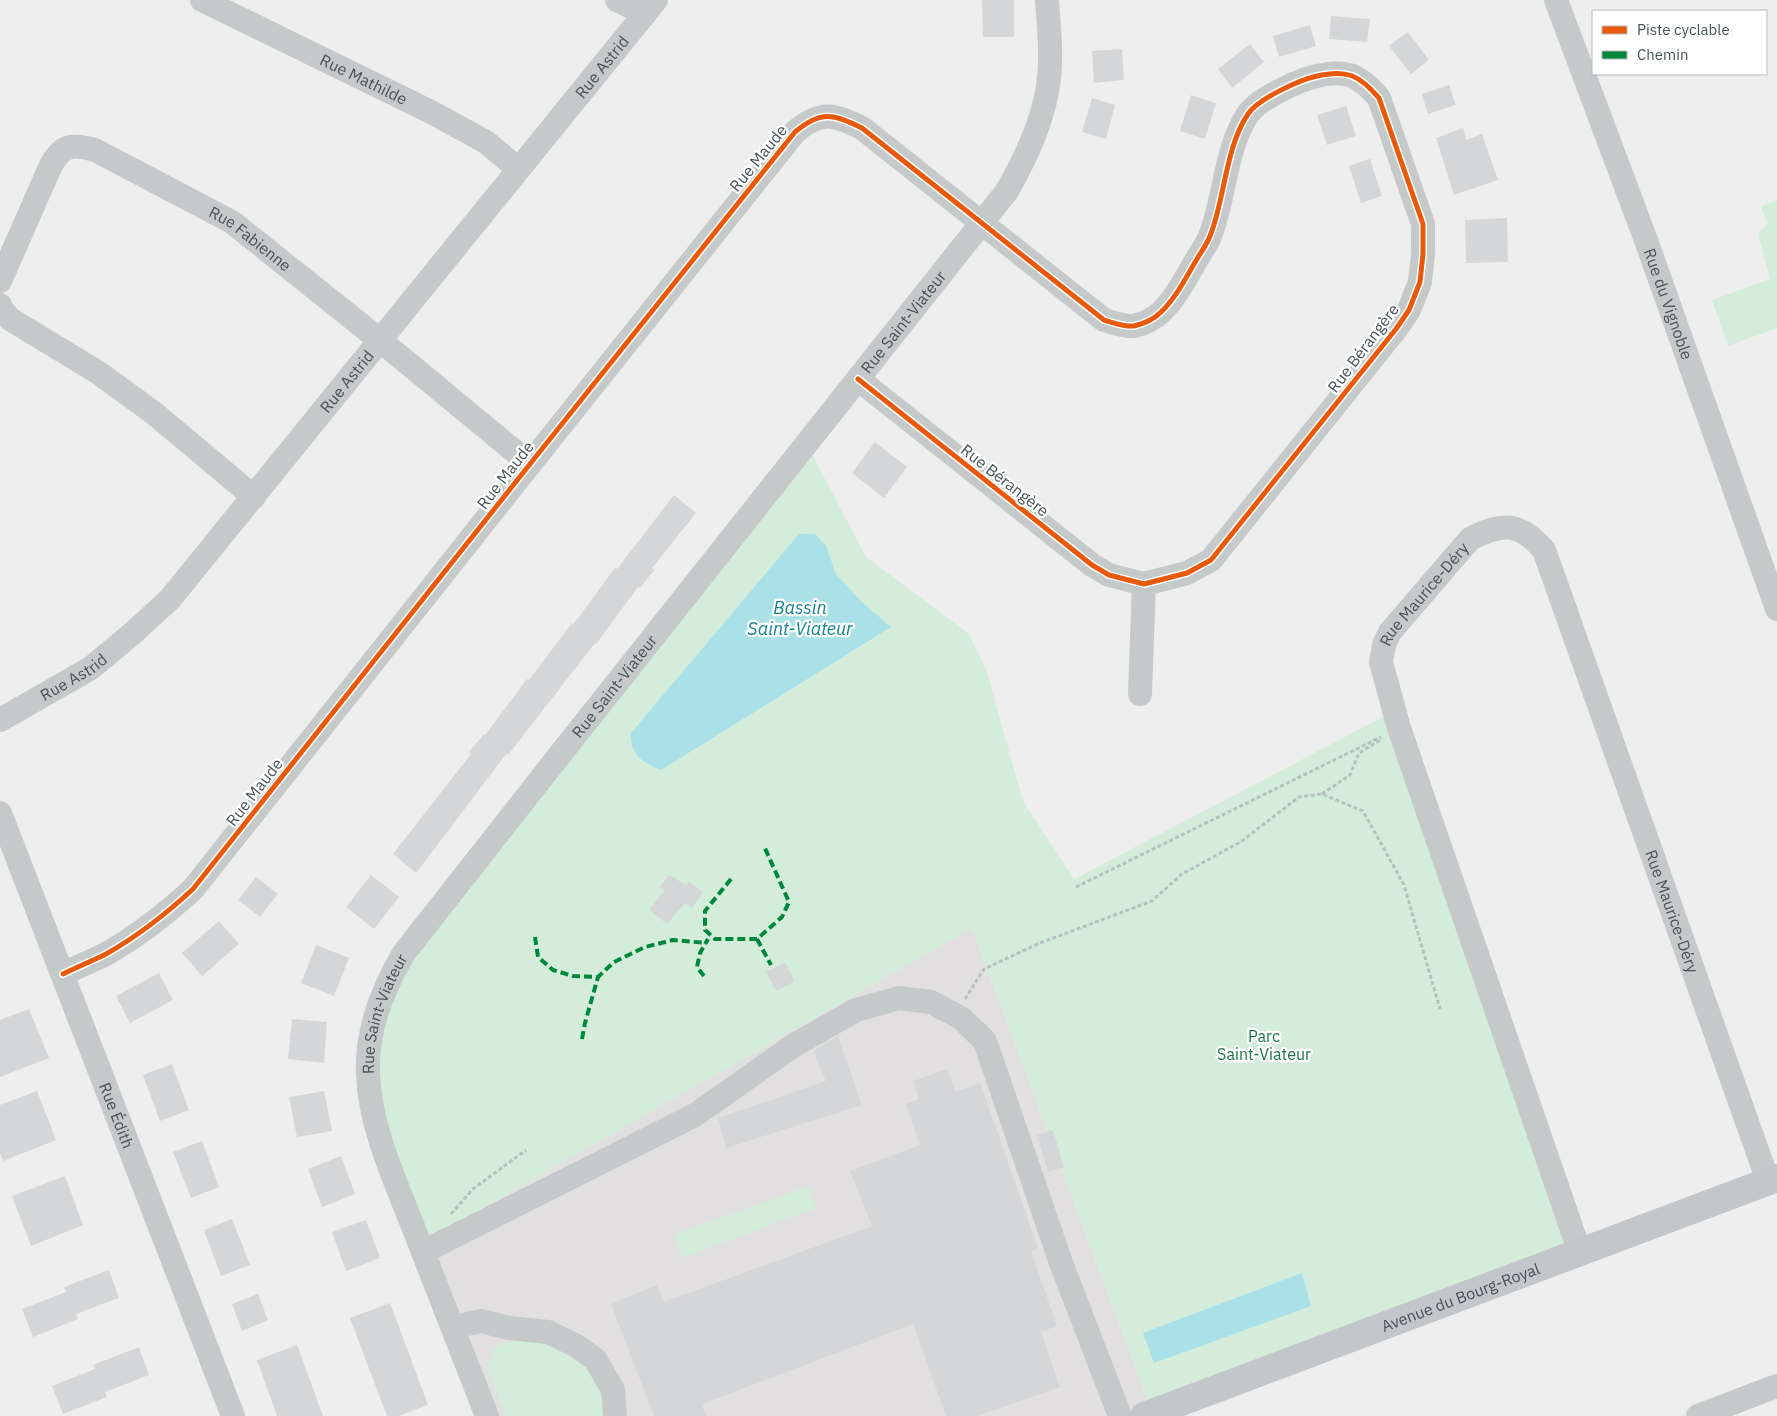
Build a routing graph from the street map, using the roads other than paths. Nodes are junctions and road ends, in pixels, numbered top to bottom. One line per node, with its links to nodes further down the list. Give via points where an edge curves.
1 (202, 0): 6 (street, Rue Mathilde, via 431,112 486,142)
2 (617, 0): 5 (street)
3 (1047, 0): 7 (street, Rue Saint-Viateur, via 1050,46 1047,90 1038,127 1007,191)
4 (1556, 0): 15 (street, Rue du Vignoble, via 1647,243)
5 (651, 7): 6 (street, Rue Astrid)
6 (518, 170): 10 (street, Rue Astrid)
7 (981, 223): 11 (street, Rue Saint-Viateur); 12 (street, Rue Maude, via 862,128 842,119 824,116 809,120 795,132); 14 (street, Rue Bérangère, via 1104,320 1133,326 1160,313 1210,237 1239,130 1249,112 1263,99 1314,77 1333,73 1352,75 1366,83 1379,98 1423,224 1424,254 1420,282 1409,310 1211,560 1187,573)
8 (0, 281): 10 (street, Rue Fabienne, via 51,165 68,146 83,147 95,150 232,222)
9 (0, 305): 13 (street, via 10,319 99,373 155,414)
10 (381, 341): 12 (street, Rue Fabienne); 13 (street, Rue Astrid)
11 (858, 379): 14 (street, Rue Bérangère, via 1092,566 1109,575); 21 (street, Rue Saint-Viateur, via 404,953 386,984 369,1048 368,1075 374,1114 388,1162)
12 (530, 464): 19 (street, Rue Maude, via 193,889 142,932 106,954)
13 (254, 497): 17 (street, Rue Astrid, via 170,599 133,633 91,668)
14 (1144, 584): 16 (street)
15 (1777, 609)
16 (1140, 694)
17 (0, 720)
18 (0, 813): 19 (street, Rue Édith)
19 (63, 974): 25 (street, Rue Édith)
20 (1773, 1179): 22 (main road, Avenue du Bourg-Royal); 22 (street, Rue Maurice-Déry, via 1544,550 1520,530 1503,527 1488,530 1470,539 1390,632 1381,662 1399,728)
21 (433, 1247): 23 (street, Rue Saint-Viateur); 28 (street, via 695,1115 793,1046 856,1010 899,998 931,1002 961,1018 985,1042 1061,1263)
22 (1580, 1253): 29 (main road, Avenue du Bourg-Royal)
23 (453, 1327): 26 (street, Rue Saint-Viateur); 27 (street, via 481,1321 548,1332 576,1345 595,1359 613,1390)
24 (1777, 1386): 30 (street)
25 (233, 1416)
26 (487, 1416)
27 (615, 1416)
28 (1120, 1416)
29 (1144, 1416)
30 (1698, 1416)

